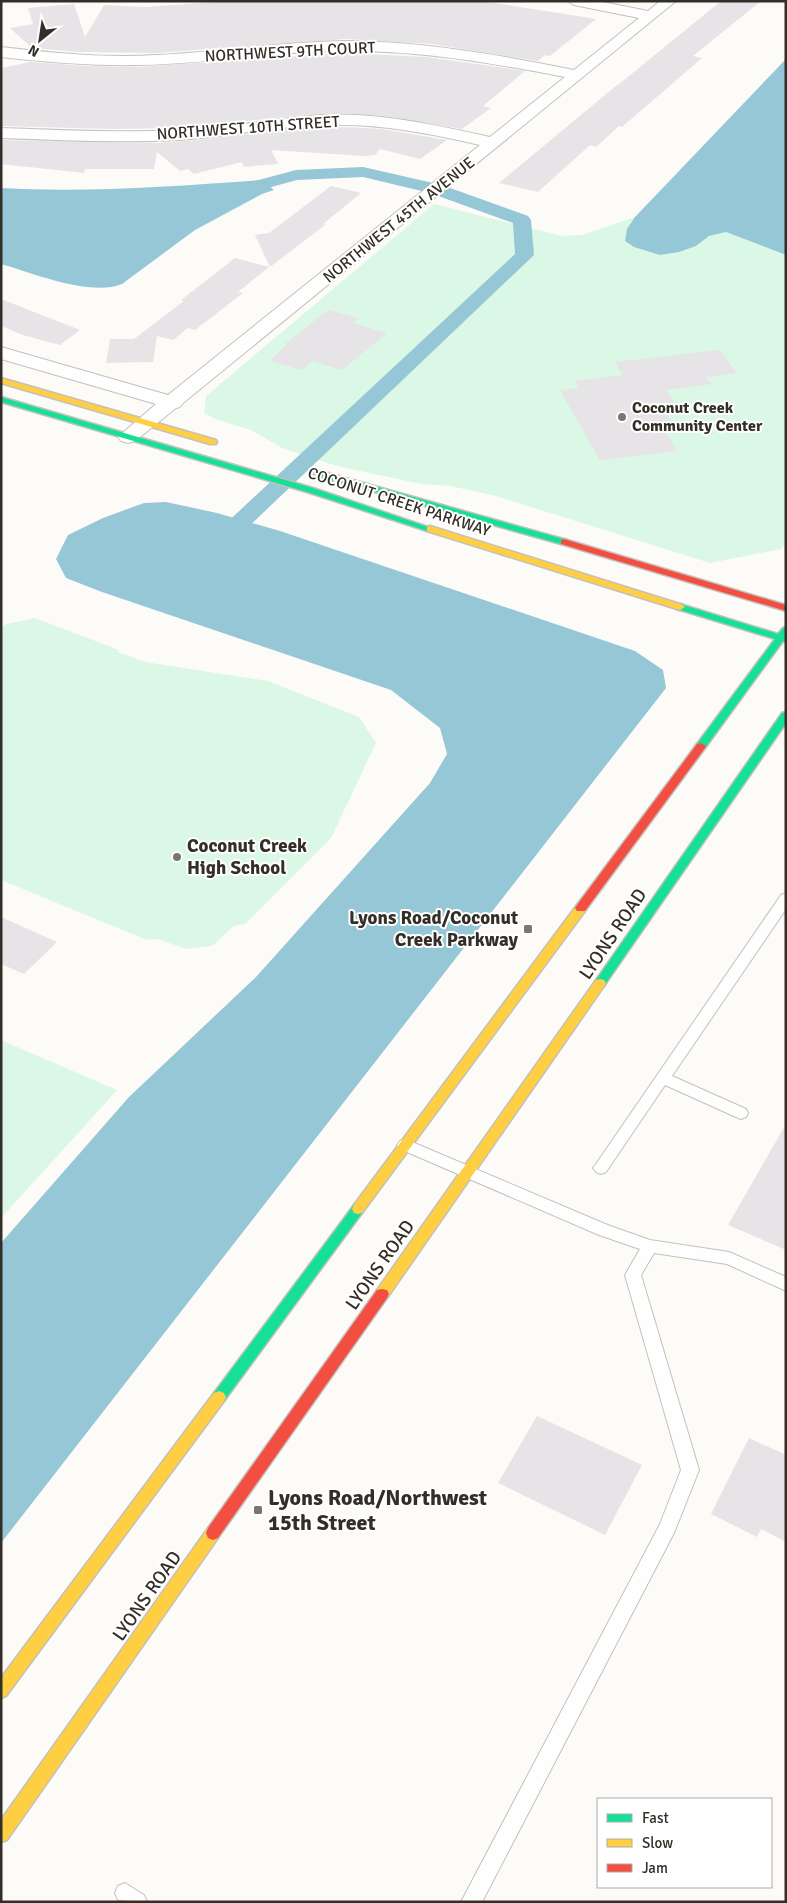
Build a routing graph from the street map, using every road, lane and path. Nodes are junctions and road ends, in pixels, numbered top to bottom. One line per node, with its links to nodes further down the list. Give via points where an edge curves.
1 (574, 1): 3 (street)
2 (669, 1): 3 (street, NORTHWEST 45TH AVENUE)
3 (651, 16): 5 (street, NORTHWEST 45TH AVENUE)
4 (1, 52): 5 (street, NORTHWEST 9TH COURT, via 102,61 345,46 418,49 498,59)
5 (577, 75): 7 (street, NORTHWEST 45TH AVENUE)
6 (1, 133): 7 (street, NORTHWEST 10TH STREET, via 106,138 180,135 322,120 376,121 427,128)
7 (493, 143): 11 (street, NORTHWEST 45TH AVENUE)
8 (1, 352): 11 (street)
9 (1, 380): 12 (main road)
10 (1, 400): 13 (main road, COCONUT CREEK PARKWAY)
11 (173, 403): 12 (street, NORTHWEST 45TH AVENUE)
12 (147, 422): 13 (street, NORTHWEST 45TH AVENUE); 14 (main road)
13 (128, 438): 17 (main road, COCONUT CREEK PARKWAY, via 310,490 513,556)
14 (223, 445)
15 (307, 470): 16 (main road, COCONUT CREEK PARKWAY, via 508,525)
16 (786, 608)
17 (784, 635): 22 (main road, LYONS ROAD)
18 (786, 715): 24 (main road, LYONS ROAD, via 642,926)
19 (786, 898): 20 (lane)
20 (663, 1078): 21 (lane); 23 (lane)
21 (740, 1113)
22 (405, 1145): 24 (lane); 27 (main road, LYONS ROAD)
23 (601, 1168)
24 (467, 1172): 25 (lane, via 596,1228); 28 (main road, LYONS ROAD)
25 (650, 1246): 26 (lane, via 730,1258); 29 (lane, via 633,1275 690,1470 668,1527)
26 (786, 1284)
27 (1, 1691)
28 (1, 1834)
29 (470, 1902)

